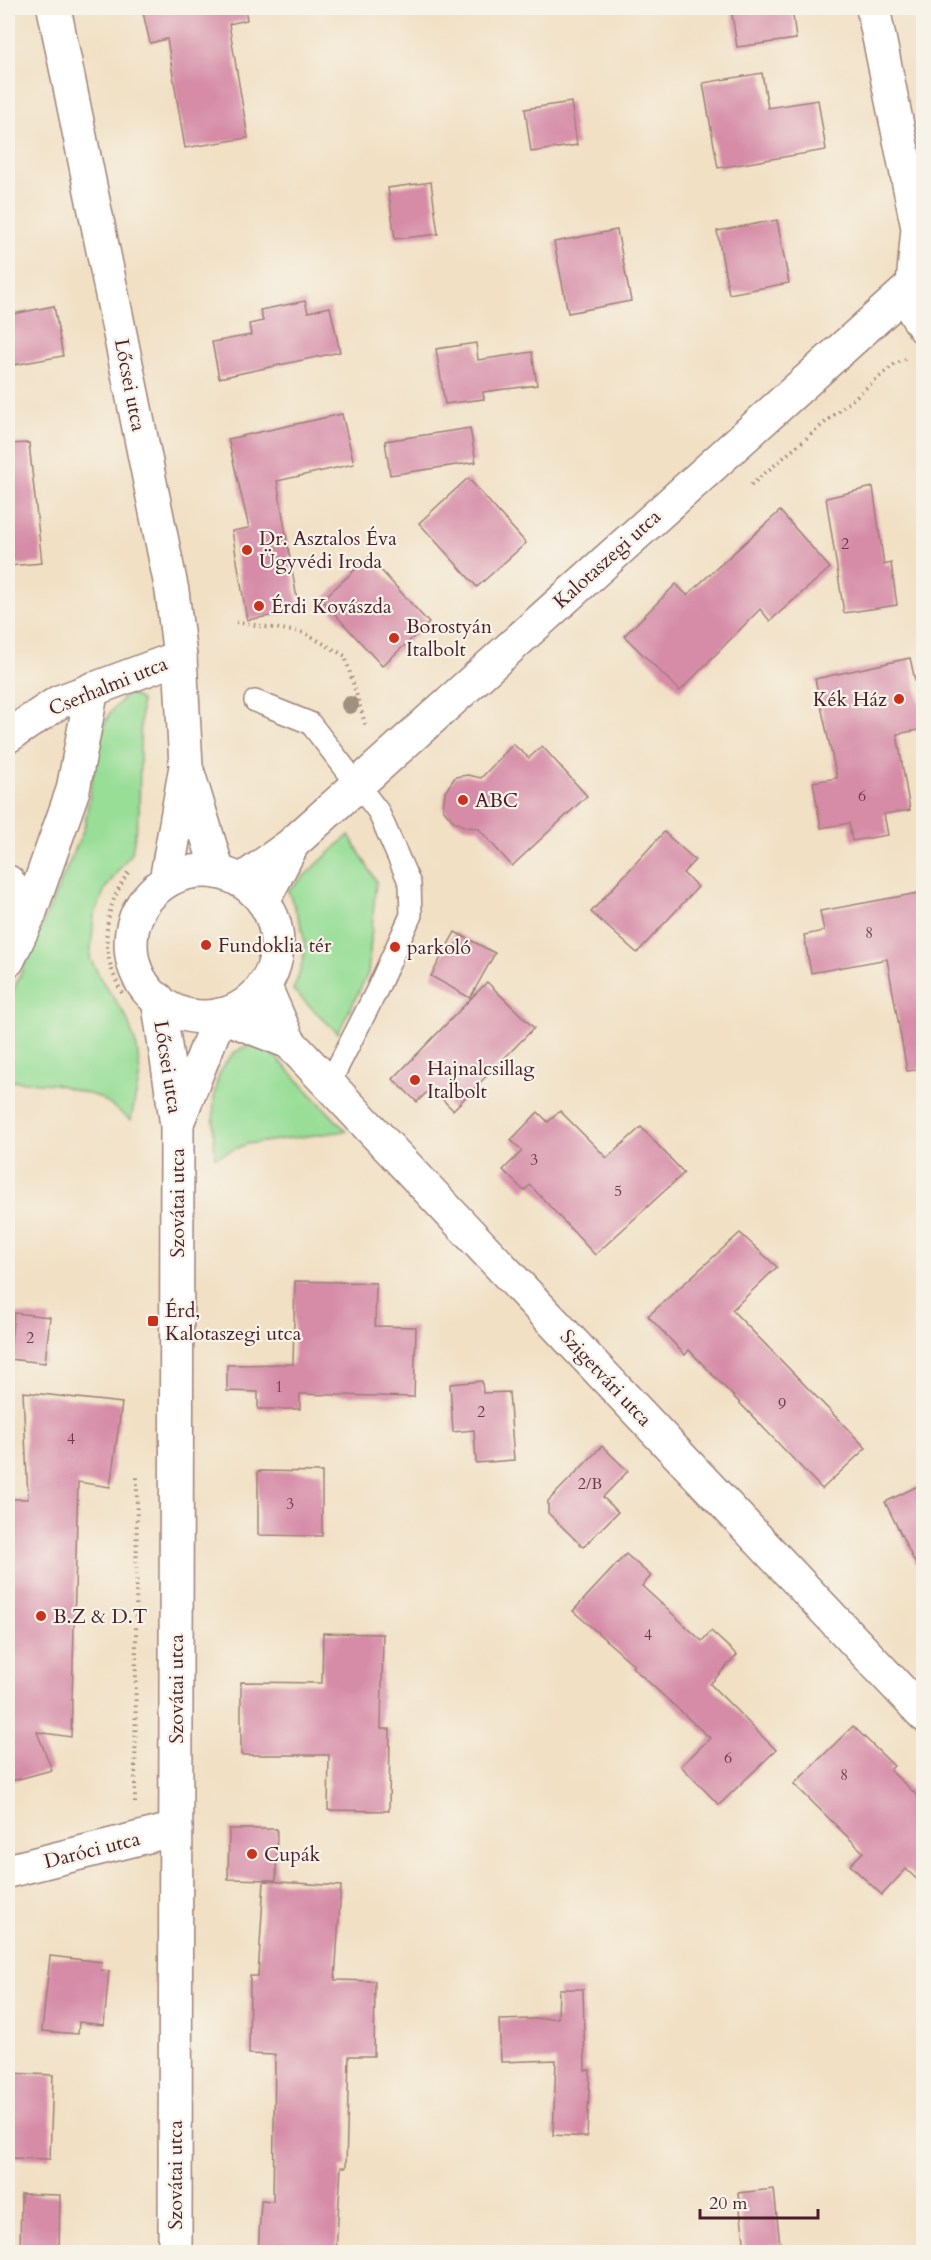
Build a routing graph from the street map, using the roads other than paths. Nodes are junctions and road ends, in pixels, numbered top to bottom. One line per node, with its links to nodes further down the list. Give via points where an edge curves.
1 (54, 8): 5 (street, Lőcsei utca, via 172,591)
2 (873, 8): 3 (street, via 918,228)
3 (918, 280): 4 (street, via 915,313); 10 (street, Kalotaszegi utca)
4 (924, 327)
5 (180, 657): 6 (street, Cserhalmi utca); 9 (street, Lőcsei utca)
6 (92, 689): 8 (street, Cserhalmi utca, via 59,702); 14 (street, via 73,790)
7 (255, 701): 10 (lane, via 310,723)
8 (8, 736)
9 (186, 766): 11 (street, Lőcsei utca); 13 (street, Lőcsei utca)
10 (358, 784): 13 (street, Kalotaszegi utca); 20 (lane, via 378,811 410,884 411,915)
11 (166, 881): 13 (street, via 200,871); 17 (street, via 144,902 132,930 136,968)
12 (8, 882): 14 (street)
13 (241, 885): 16 (street, via 271,914 277,943)
14 (29, 915): 15 (street)
15 (8, 960)
16 (264, 985): 18 (street, via 244,1004); 19 (street, Szigetvári utca)
17 (158, 999): 18 (street, via 181,1012); 21 (street, Lőcsei utca)
18 (220, 1014): 19 (street, Szigetvári utca); 21 (street, Lőcsei utca)
19 (289, 1042): 20 (street, Szigetvári utca)
20 (329, 1084): 22 (street, Szigetvári utca)
21 (177, 1125): 23 (street, Szovátai utca)
22 (924, 1715)
23 (176, 1829): 24 (street, Daróci utca); 25 (street, Szovátai utca)
24 (8, 1871)
25 (175, 2253)

